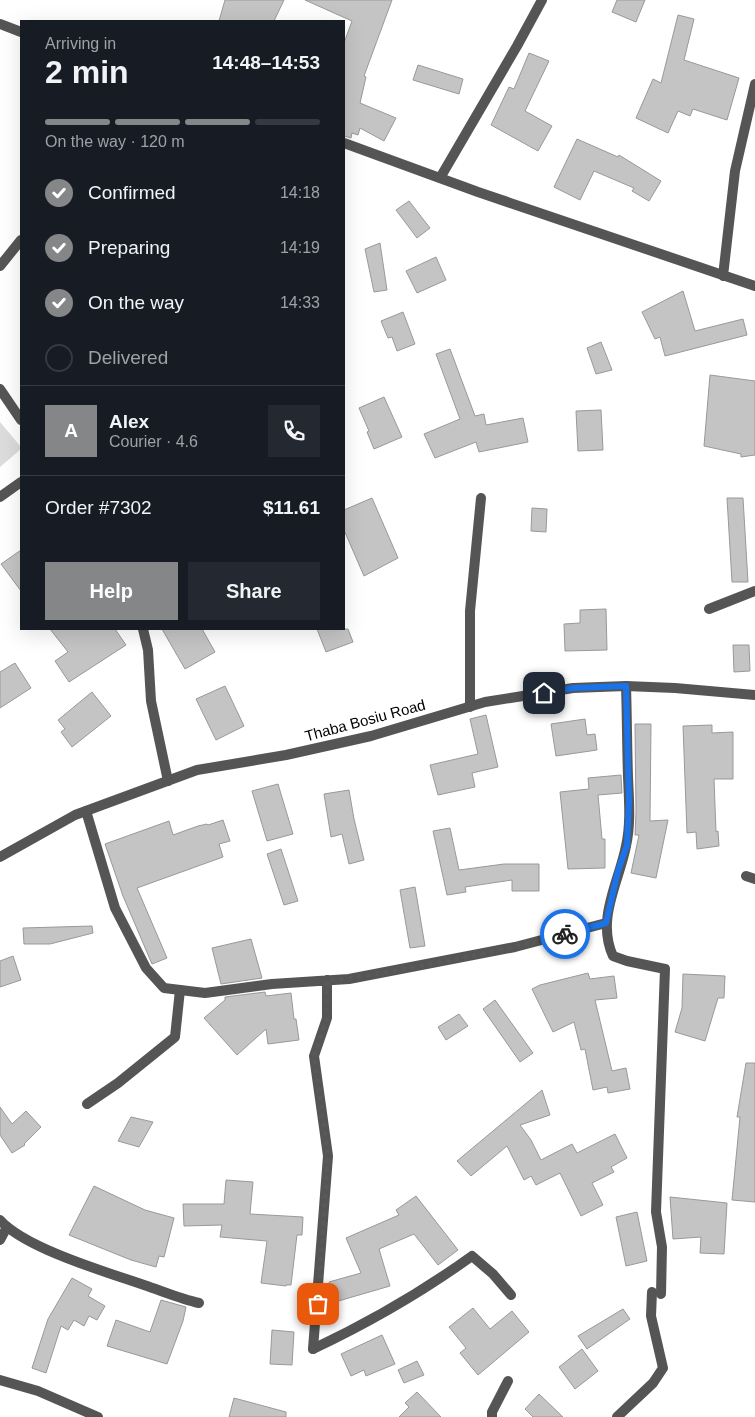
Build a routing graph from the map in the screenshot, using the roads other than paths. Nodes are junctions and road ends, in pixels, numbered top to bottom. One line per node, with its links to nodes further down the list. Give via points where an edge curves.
1 (542, 0): 6 (street)
2 (0, 24): 3 (street)
3 (20, 32)
4 (755, 84): 9 (street, via 735,171)
5 (345, 143): 6 (street)
6 (440, 178): 9 (street)
7 (20, 241): 8 (street)
8 (0, 266)
9 (723, 276): 10 (street)
10 (755, 286)
11 (0, 389): 12 (street)
12 (20, 419)
13 (20, 483): 14 (street)
14 (0, 497)
15 (481, 498): 21 (street, via 470,611)
16 (755, 591): 17 (street)
17 (709, 609)
18 (143, 630): 22 (street, via 148,650 150,701)
19 (626, 686): 20 (street, Thaba Bosiu Road); 21 (street, Thaba Bosiu Road, via 573,688); 25 (street, via 627,845)
20 (755, 695)
21 (470, 707): 22 (street, Thaba Bosiu Road, via 371,736 286,756 197,770)
22 (168, 781): 23 (street, Thaba Bosiu Road)
23 (86, 810): 24 (street, Thaba Bosiu Road); 27 (street, via 115,908 146,968 164,988)
24 (0, 857)
25 (606, 923): 26 (street, via 462,958 349,979); 37 (street, via 613,956 665,969 656,1212 662,1247 651,1316 663,1368 653,1383)
26 (327, 980): 27 (street, via 205,993); 31 (street, via 327,1018 314,1056 328,1156 313,1349 393,1307 472,1256)
27 (180, 990): 28 (street, via 175,1038)
28 (86, 1104)
29 (3, 1224): 30 (street); 32 (street, via 21,1237 57,1253)
30 (0, 1240)
31 (511, 1295)
32 (199, 1303)
33 (0, 1380): 35 (street, via 38,1391)
34 (508, 1381): 36 (street)
35 (98, 1417)
36 (492, 1417)
37 (616, 1417)

